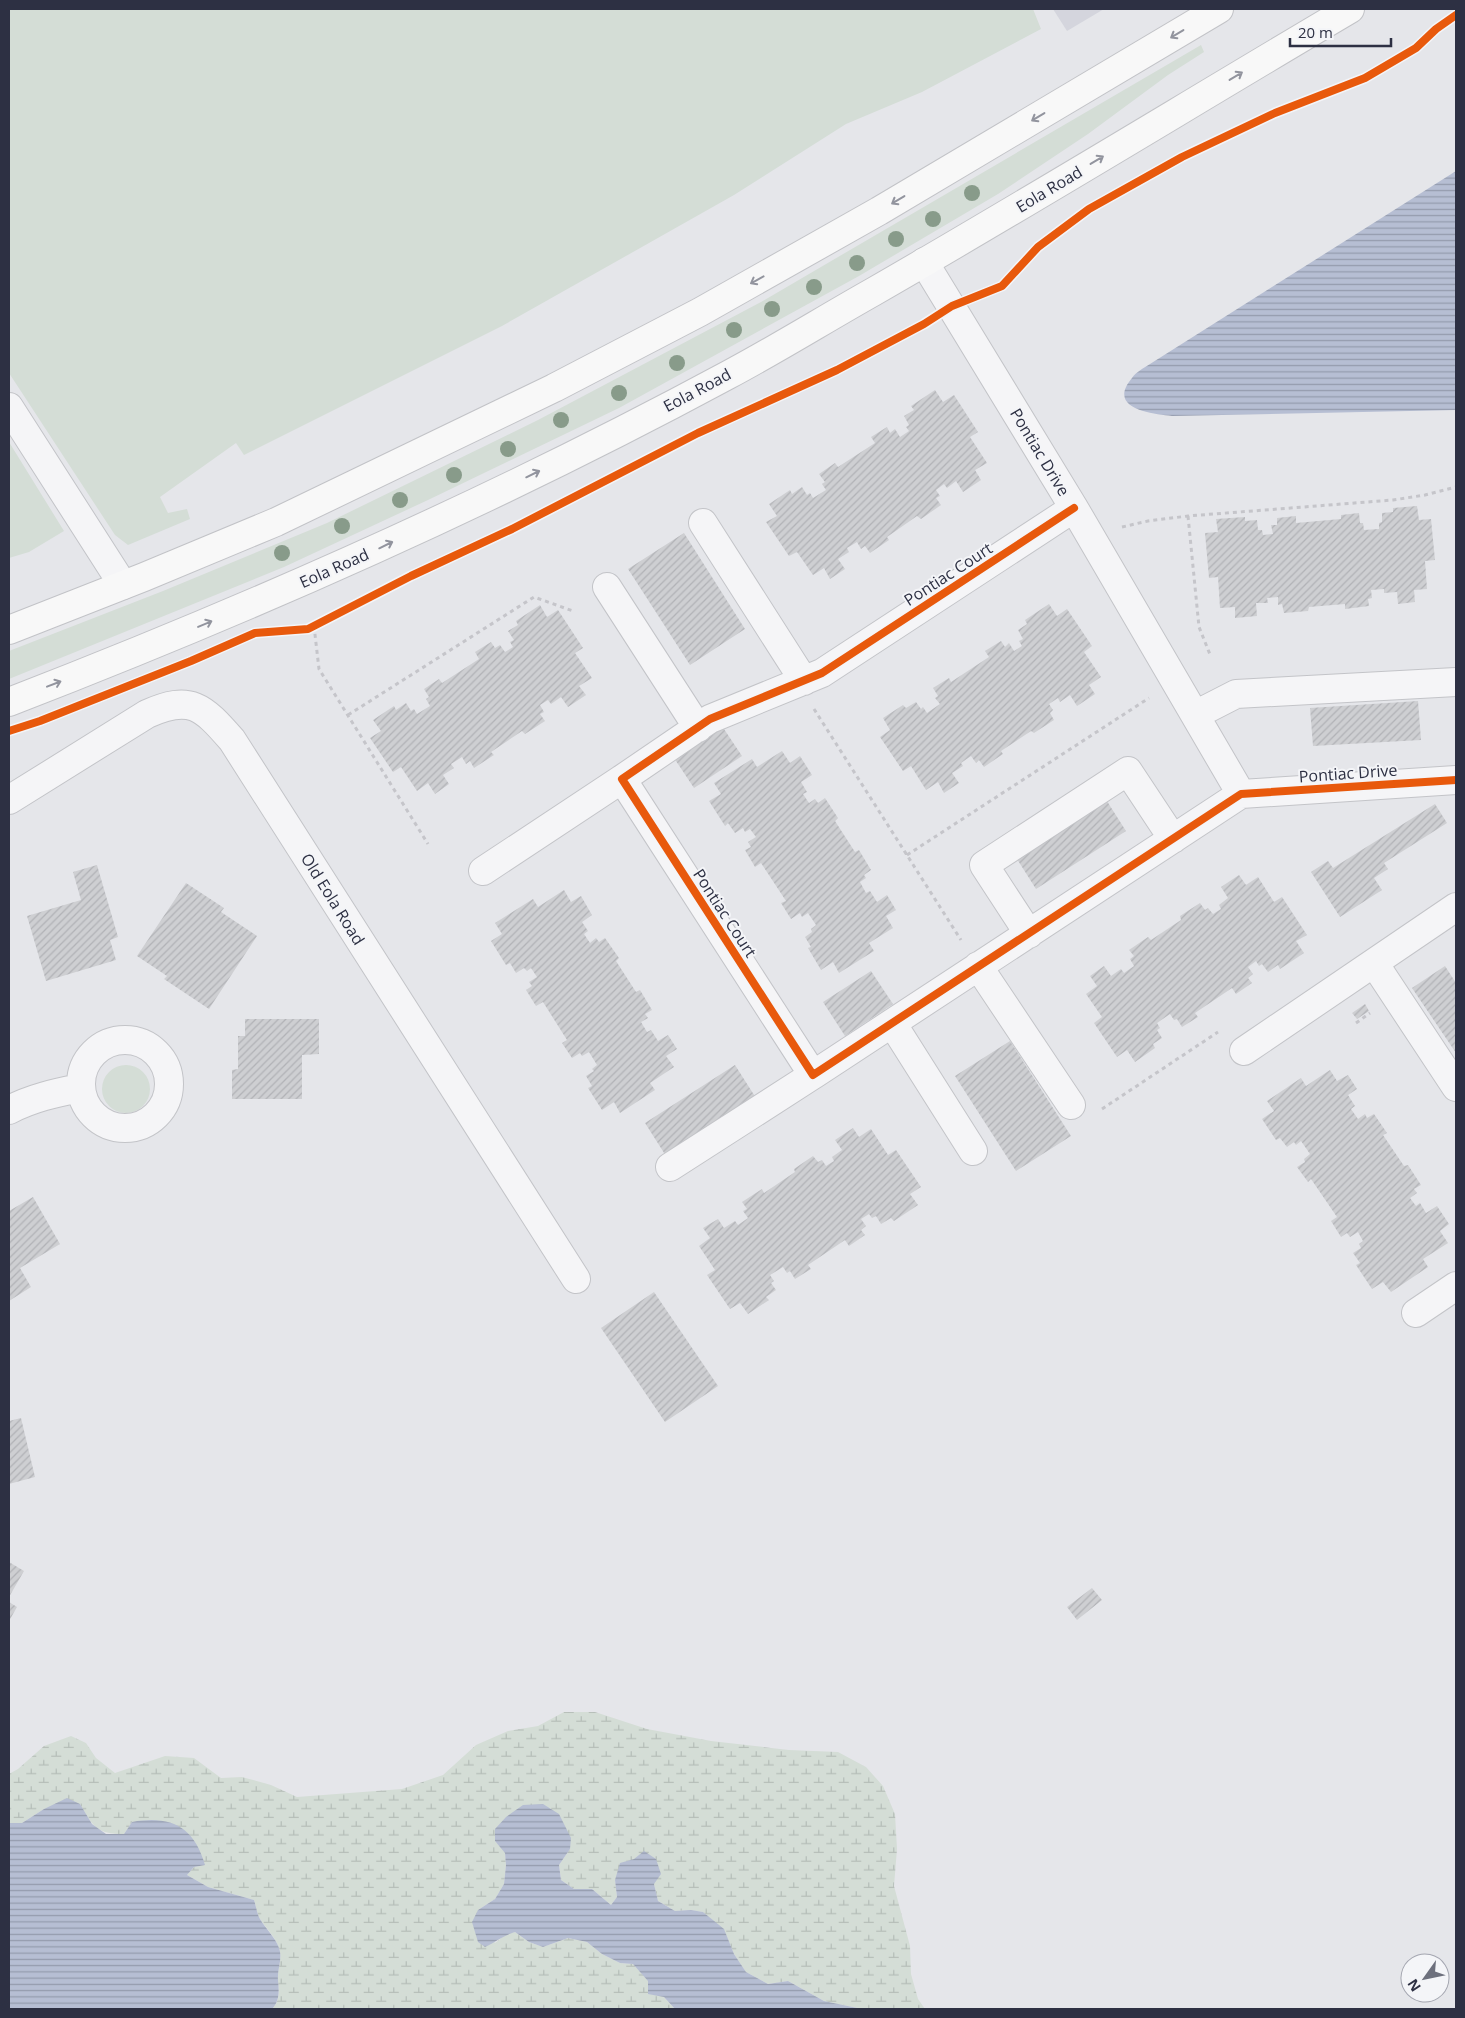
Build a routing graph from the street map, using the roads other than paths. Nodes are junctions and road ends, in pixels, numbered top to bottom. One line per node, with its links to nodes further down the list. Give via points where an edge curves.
1 (1219, 9): 7 (main road, one-way to 7, via 879,211 700,312 554,388 276,522)
2 (1350, 9): 3 (main road, Eola Road, one-way to 2)
3 (924, 262): 5 (street, Pontiac Drive); 12 (main road, Eola Road, one-way to 3, via 118,660 363,556 730,374)
4 (9, 407): 7 (street)
5 (1074, 508): 11 (street, Pontiac Court, via 822,673); 13 (street, Pontiac Drive)
6 (703, 523): 11 (street)
7 (123, 585): 9 (main road)
8 (607, 587): 14 (street)
9 (9, 630)
10 (1456, 682): 13 (street, via 1236,694)
11 (807, 692): 14 (street, Pontiac Court, via 710,719)
12 (9, 702)
13 (1195, 715): 17 (street, Pontiac Drive)
14 (698, 728): 15 (street, Pontiac Court)
15 (622, 779): 20 (street); 27 (street, Pontiac Court)
16 (1456, 780): 17 (street, Pontiac Drive)
17 (1242, 794): 19 (street)
18 (9, 800): 34 (street, Old Eola Road, via 147,714 167,705 187,704 203,710 232,740)
19 (1173, 840): 22 (street); 22 (street, via 1128,771 984,864)
20 (483, 872)
21 (1456, 907): 23 (street)
22 (1029, 934): 24 (street)
23 (1374, 962): 26 (street); 28 (street)
24 (978, 966): 25 (street); 30 (street)
25 (892, 1023): 27 (street); 32 (street)
26 (1244, 1051)
27 (813, 1075): 33 (street)
28 (1456, 1087)
29 (80, 1088): 31 (street, via 25,1101)
30 (1071, 1105)
31 (9, 1110)
32 (973, 1151)
33 (670, 1167)
34 (576, 1279)
35 (1456, 1286): 36 (street)
36 (1416, 1313)

